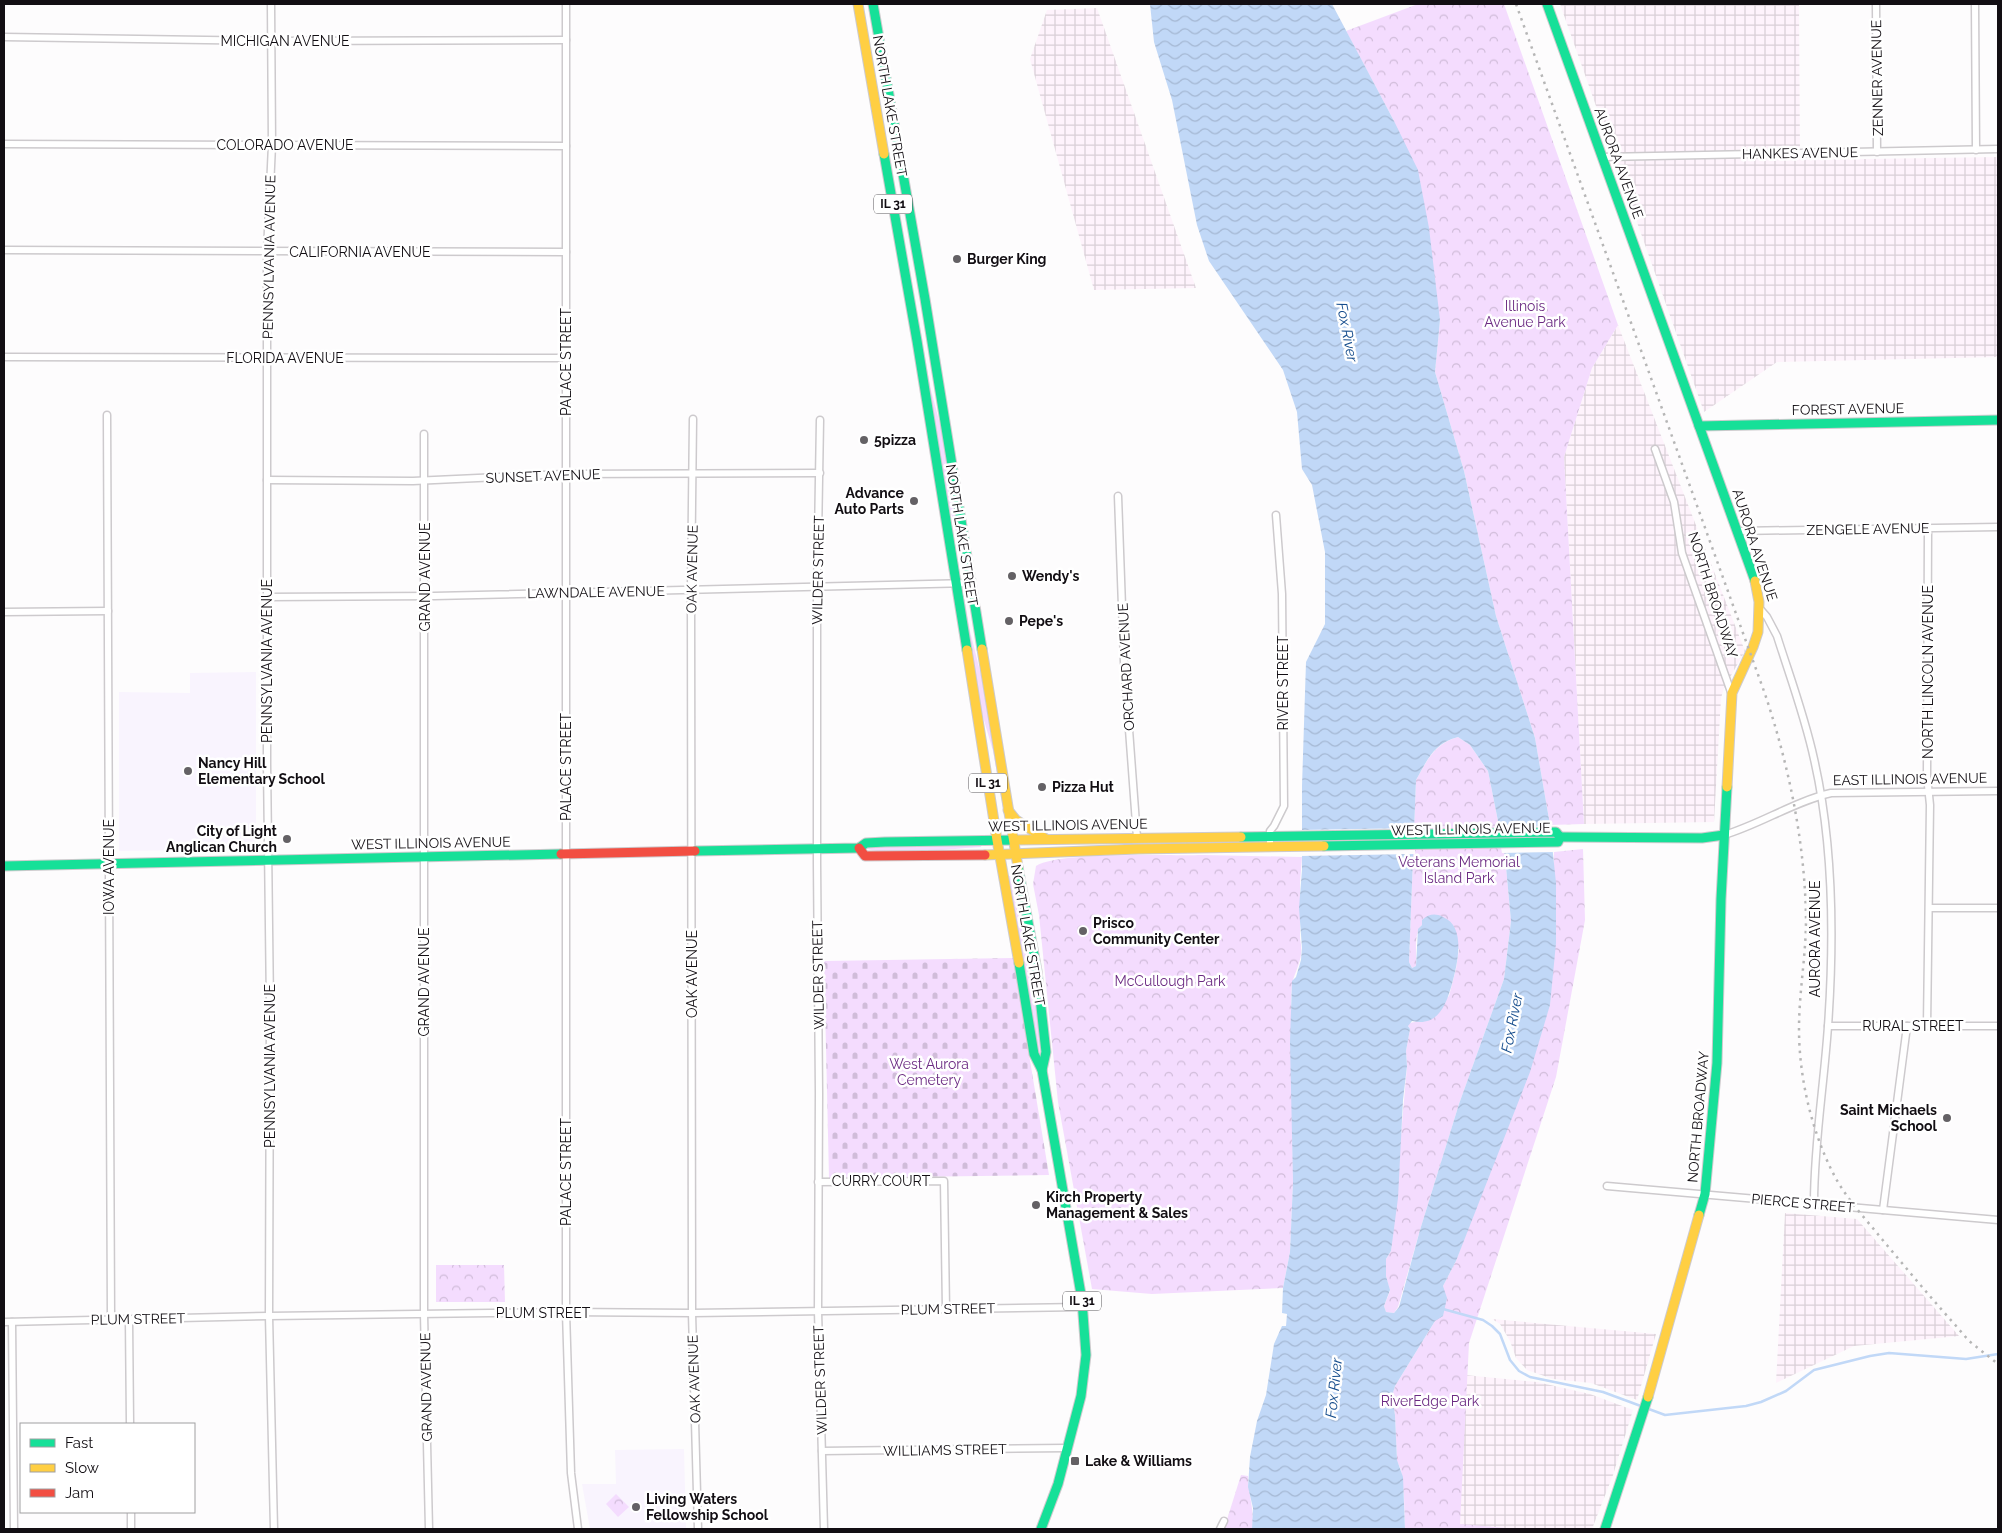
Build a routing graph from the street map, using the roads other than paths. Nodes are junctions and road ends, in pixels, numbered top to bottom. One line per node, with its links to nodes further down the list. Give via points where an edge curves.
1 (271, 4): 10 (street, PENNSYLVANIA AVENUE)
2 (566, 4): 9 (street, PALACE STREET)
3 (858, 4): 42 (main road, NORTH LAKE STREET / IL 31)
4 (873, 4): 41 (main road, NORTH LAKE STREET)
5 (1547, 4): 17 (main road, AURORA AVENUE)
6 (1876, 4): 16 (street, ZENNER AVENUE)
7 (1975, 4): 15 (street)
8 (4, 37): 10 (street, MICHIGAN AVENUE)
9 (566, 40): 10 (street, MICHIGAN AVENUE); 13 (street, PALACE STREET)
10 (273, 41): 12 (street, PENNSYLVANIA AVENUE)
11 (4, 144): 12 (street, COLORADO AVENUE)
12 (272, 145): 13 (street, COLORADO AVENUE); 19 (street, PENNSYLVANIA AVENUE)
13 (566, 146): 20 (street, PALACE STREET)
14 (1998, 149): 15 (street, HANKES AVENUE)
15 (1976, 150): 16 (street, HANKES AVENUE)
16 (1878, 152): 17 (street, HANKES AVENUE)
17 (1603, 157): 28 (main road, AURORA AVENUE)
18 (4, 250): 19 (street, CALIFORNIA AVENUE)
19 (267, 251): 20 (street, CALIFORNIA AVENUE); 22 (street, PENNSYLVANIA AVENUE)
20 (566, 252): 23 (street, PALACE STREET)
21 (4, 357): 22 (street, FLORIDA AVENUE)
22 (268, 358): 23 (street, FLORIDA AVENUE); 34 (street, PENNSYLVANIA AVENUE)
23 (566, 358): 32 (street, PALACE STREET)
24 (107, 414): 49 (street, IOWA AVENUE)
25 (693, 419): 33 (street, OAK AVENUE)
26 (820, 420): 31 (street, WILDER STREET)
27 (1998, 420): 28 (main road, FOREST AVENUE)
28 (1699, 426): 40 (main road, AURORA AVENUE)
29 (424, 434): 35 (street, GRAND AVENUE)
30 (1655, 449): 51 (street, NORTH BROADWAY, via 1674,502 1682,553)
31 (820, 473): 33 (street, SUNSET AVENUE); 43 (street, WILDER STREET)
32 (565, 474): 33 (street, SUNSET AVENUE); 35 (street, SUNSET AVENUE); 45 (street, PALACE STREET)
33 (693, 475): 44 (street, OAK AVENUE)
34 (267, 480): 35 (street, SUNSET AVENUE); 47 (street, PENNSYLVANIA AVENUE)
35 (425, 480): 46 (street, GRAND AVENUE)
36 (1118, 496): 57 (street, ORCHARD AVENUE, via 1124,662)
37 (1276, 516): 58 (street, RIVER STREET, via 1282,594 1284,806)
38 (1998, 527): 39 (street, ZENGELE AVENUE)
39 (1928, 528): 40 (street, ZENGELE AVENUE); 52 (street, NORTH LINCOLN AVENUE)
40 (1738, 531): 48 (main road, AURORA AVENUE)
41 (972, 583): 42 (street, LAWNDALE AVENUE); 55 (main road, NORTH LAKE STREET)
42 (956, 584): 43 (street, LAWNDALE AVENUE); 60 (main road, NORTH LAKE STREET / IL 31)
43 (817, 586): 44 (street, LAWNDALE AVENUE); 65 (street, WILDER STREET)
44 (691, 590): 45 (street, LAWNDALE AVENUE); 66 (street, OAK AVENUE)
45 (565, 592): 46 (street, LAWNDALE AVENUE); 67 (street, PALACE STREET)
46 (426, 596): 47 (street, LAWNDALE AVENUE); 70 (street, GRAND AVENUE)
47 (267, 597): 71 (street, PENNSYLVANIA AVENUE)
48 (1761, 610): 51 (main road, NORTH BROADWAY, via 1756,639); 54 (street, AURORA AVENUE, via 1777,636 1792,680)
49 (108, 611): 50 (street); 72 (street, IOWA AVENUE)
50 (4, 612)
51 (1732, 692): 56 (main road, NORTH BROADWAY)
52 (1929, 791): 53 (street, EAST ILLINOIS AVENUE); 54 (street, EAST ILLINOIS AVENUE, via 1838,792); 74 (street, NORTH LINCOLN AVENUE)
53 (1998, 791)
54 (1821, 796): 56 (street, EAST ILLINOIS AVENUE); 76 (street, AURORA AVENUE, via 1830,878)
55 (1008, 810): 61 (main road, NORTH LAKE STREET); 62 (main road)
56 (1724, 835): 59 (main road, EAST ILLINOIS AVENUE, via 1702,838); 83 (main road, NORTH BROADWAY, via 1717,1062)
57 (1137, 837): 58 (main road, WEST ILLINOIS AVENUE); 62 (main road, WEST ILLINOIS AVENUE)
58 (1270, 837): 59 (main road, WEST ILLINOIS AVENUE, via 1556,832); 63 (street, RIVER STREET)
59 (1560, 837): 63 (main road, WEST ILLINOIS AVENUE, via 1558,842)
60 (997, 840): 61 (main road, WEST ILLINOIS AVENUE); 64 (main road, WEST ILLINOIS AVENUE, via 866,843); 69 (main road, NORTH LAKE STREET / IL 31)
61 (1013, 840): 62 (main road, WEST ILLINOIS AVENUE); 68 (main road, NORTH LAKE STREET)
62 (1046, 840)
63 (1270, 847): 68 (main road, WEST ILLINOIS AVENUE, via 1138,848)
64 (859, 848): 65 (main road, WEST ILLINOIS AVENUE); 69 (main road, WEST ILLINOIS AVENUE, via 865,856)
65 (817, 849): 66 (main road, WEST ILLINOIS AVENUE); 81 (street, WILDER STREET)
66 (692, 852): 67 (main road, WEST ILLINOIS AVENUE); 91 (street, OAK AVENUE)
67 (566, 854): 70 (main road, WEST ILLINOIS AVENUE); 90 (street, PALACE STREET)
68 (1015, 854): 69 (main road, WEST ILLINOIS AVENUE); 80 (main road, NORTH LAKE STREET, via 1042,1013 1046,1052)
69 (999, 855): 80 (main road, NORTH LAKE STREET / IL 31, via 1034,1054)
70 (425, 856): 71 (main road, WEST ILLINOIS AVENUE); 92 (street, GRAND AVENUE)
71 (268, 860): 72 (main road, WEST ILLINOIS AVENUE); 93 (street, PENNSYLVANIA AVENUE)
72 (108, 863): 73 (main road, WEST ILLINOIS AVENUE); 94 (street, IOWA AVENUE)
73 (4, 866)
74 (1930, 908): 75 (street); 78 (street, NORTH LINCOLN AVENUE)
75 (1998, 908)
76 (1828, 1026): 77 (street, RURAL STREET); 84 (street, AURORA AVENUE)
77 (1907, 1026): 78 (street, RURAL STREET); 85 (street)
78 (1927, 1026): 79 (street, RURAL STREET)
79 (1998, 1026)
80 (1042, 1070): 87 (main road, NORTH LAKE STREET / IL 31)
81 (818, 1182): 88 (street, CURRY COURT, via 944,1181); 89 (street, WILDER STREET)
82 (1607, 1186): 83 (street, PIERCE STREET)
83 (1705, 1194): 84 (street, PIERCE STREET); 112 (main road, NORTH BROADWAY, via 1647,1402)
84 (1814, 1203): 85 (street, PIERCE STREET)
85 (1883, 1210): 86 (street, PIERCE STREET)
86 (1998, 1220)
87 (1083, 1307): 88 (street, PLUM STREET); 99 (main road, NORTH LAKE STREET / IL 31, via 1086,1340 1084,1375)
88 (946, 1309): 89 (street, PLUM STREET)
89 (818, 1311): 91 (street, PLUM STREET); 100 (street, WILDER STREET)
90 (566, 1312): 91 (street, PLUM STREET); 92 (street, PLUM STREET); 107 (street, PALACE STREET, via 571,1474)
91 (692, 1313): 108 (street, OAK AVENUE)
92 (424, 1314): 93 (street, PLUM STREET); 106 (street, GRAND AVENUE)
93 (269, 1316): 95 (street, PLUM STREET); 105 (street, PENNSYLVANIA AVENUE)
94 (111, 1320): 95 (street, PLUM STREET); 97 (street, PLUM STREET)
95 (129, 1320): 98 (street)
96 (4, 1322): 97 (street, PLUM STREET)
97 (12, 1322): 103 (street)
98 (130, 1423)
99 (1067, 1448): 100 (street, WILLIAMS STREET); 110 (main road, NORTH LAKE STREET / IL 31, via 1056,1492)
100 (822, 1451): 109 (street, WILDER STREET)
101 (131, 1513): 104 (street)
102 (1224, 1522): 111 (street)
103 (14, 1529)
104 (132, 1529)
105 (274, 1529)
106 (429, 1529)
107 (578, 1529)
108 (698, 1529)
109 (824, 1529)
110 (1041, 1529)
111 (1220, 1529)
112 (1605, 1529)

